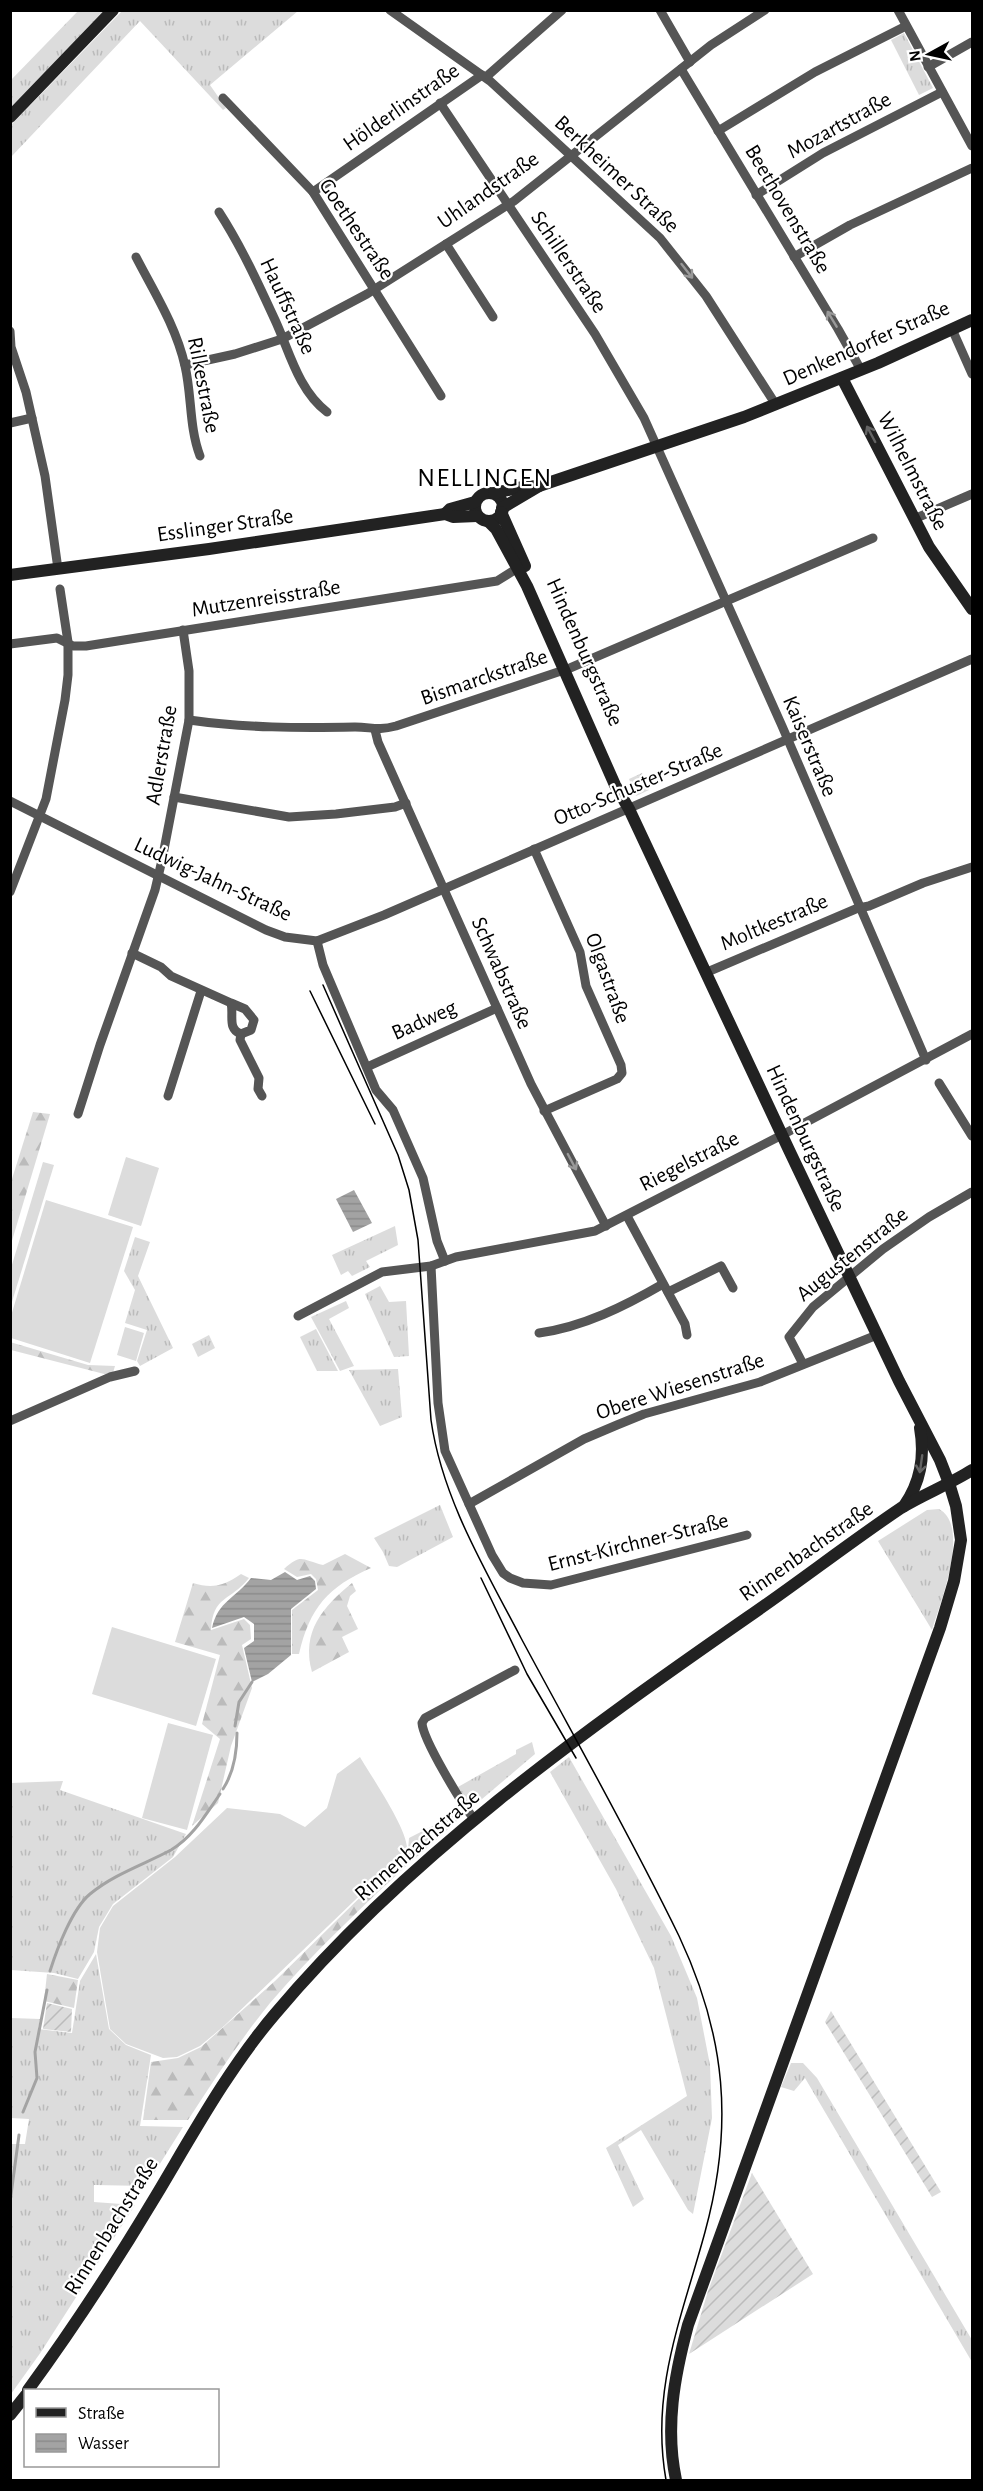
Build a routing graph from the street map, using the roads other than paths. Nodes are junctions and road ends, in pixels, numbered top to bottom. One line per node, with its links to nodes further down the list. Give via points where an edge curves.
1 (113, 10): 16 (main road)
2 (390, 10): 12 (street, Berkheimer Straße)
3 (562, 10): 12 (street, Hölderlinstraße)
4 (660, 10): 9 (street)
5 (765, 10): 9 (street, Uhlandstraße)
6 (898, 10): 7 (street)
7 (906, 26): 10 (street); 17 (street, via 807,76)
8 (972, 42): 10 (street)
9 (690, 62): 11 (street, Uhlandstraße)
10 (928, 67): 13 (street)
11 (681, 69): 17 (street, Beethovenstraße); 19 (street, Uhlandstraße)
12 (484, 76): 15 (street, Hölderlinstraße); 19 (street, Berkheimer Straße)
13 (942, 92): 18 (street); 22 (street, Mozartstraße, via 823,153)
14 (223, 98): 21 (street, Goethestraße)
15 (440, 103): 21 (street, Hölderlinstraße); 23 (street, Schillerstraße)
16 (10, 117)
17 (718, 131): 22 (street, Beethovenstraße)
18 (972, 146)
19 (571, 156): 23 (street, Uhlandstraße); 40 (street, Berkheimer Straße, one-way to 40, via 669,248 706,296)
20 (972, 168): 27 (street, via 845,228)
21 (313, 192): 28 (street, Goethestraße)
22 (756, 195): 27 (street, Beethovenstraße)
23 (508, 205): 25 (street, Uhlandstraße); 44 (street, Schillerstraße, via 601,344)
24 (219, 212): 33 (street, Hauffstraße, via 260,287)
25 (446, 244): 28 (street, Uhlandstraße); 29 (street)
26 (136, 257): 35 (street, Rilkestraße, via 168,319)
27 (794, 257): 36 (street, Beethovenstraße, one-way to 27)
28 (374, 290): 33 (street, Uhlandstraße); 39 (street, Goethestraße)
29 (493, 317)
30 (972, 320): 31 (main road, Denkendorfer Straße)
31 (952, 329): 36 (main road, Denkendorfer Straße); 37 (street)
32 (10, 331): 34 (street)
33 (282, 339): 35 (street, Uhlandstraße); 41 (street, Hauffstraße, via 304,383)
34 (11, 347): 42 (street)
35 (185, 365): 45 (street, Rilkestraße)
36 (861, 370): 38 (main road, Denkendorfer Straße)
37 (972, 374)
38 (842, 378): 40 (main road, Denkendorfer Straße); 53 (main road, Wilhelmstraße, one-way to 38)
39 (441, 396)
40 (776, 405): 44 (main road, Esslinger Straße)
41 (327, 412)
42 (32, 418): 43 (street); 56 (street)
43 (10, 423)
44 (658, 447): 46 (main road, Esslinger Straße); 59 (street, Kaiserstraße)
45 (200, 456)
46 (538, 486): 47 (main road, Esslinger Straße); 50 (main road, Esslinger Straße)
47 (494, 493): 49 (main road, Esslinger Straße, via 483,493); 50 (main road, via 500,498)
48 (972, 494): 53 (street)
49 (475, 502): 51 (main road, Esslinger Straße); 52 (main road)
50 (502, 510): 52 (main road, Esslinger Straße, via 496,519); 55 (main road, Hindenburgstraße)
51 (445, 514): 52 (main road, Esslinger Straße); 56 (main road, Esslinger Straße)
52 (482, 518): 55 (main road, Hindenburgstraße, via 496,530)
53 (914, 519): 60 (main road, Wilhelmstraße)
54 (873, 538): 59 (street, Bismarckstraße)
55 (520, 566): 61 (street, Mutzenreisstraße, via 497,581); 65 (main road, Hindenburgstraße)
56 (58, 569): 57 (main road, Esslinger Straße)
57 (10, 575)
58 (60, 589): 62 (street)
59 (726, 601): 65 (street, Bismarckstraße); 68 (street, Kaiserstraße)
60 (972, 609)
61 (183, 630): 62 (street, Mutzenreisstraße, via 78,647); 66 (street, Adlerstraße, via 189,671)
62 (68, 642): 63 (street, Mutzenreisstraße, via 57,638); 73 (street, via 65,700)
63 (10, 644)
64 (972, 659): 68 (street, Otto-Schuster-Straße)
65 (567, 669): 67 (street, Bismarckstraße); 72 (main road, Hindenburgstraße, via 621,783)
66 (189, 720): 67 (street, Bismarckstraße, via 266,728); 69 (street, Adlerstraße)
67 (375, 730): 71 (street, Schwabstraße)
68 (786, 740): 72 (street, Otto-Schuster-Straße); 79 (street, Kaiserstraße)
69 (174, 797): 71 (street, via 289,817 358,812); 76 (street, Adlerstraße)
70 (10, 801): 73 (street, Ludwig-Jahn-Straße)
71 (406, 803): 77 (street, Schwabstraße)
72 (629, 809): 74 (street, Otto-Schuster-Straße); 82 (main road, Hindenburgstraße)
73 (40, 816): 76 (street, Ludwig-Jahn-Straße); 78 (street)
74 (534, 849): 77 (street, Otto-Schuster-Straße); 93 (street, Olgastraße, via 580,952 585,986 622,1073 617,1079)
75 (972, 867): 79 (street, Moltkestraße)
76 (158, 876): 80 (street, Ludwig-Jahn-Straße, via 266,930); 81 (street, Adlerstraße)
77 (444, 889): 80 (street, Otto-Schuster-Straße); 85 (street, Schwabstraße)
78 (10, 892)
79 (858, 908): 82 (street, Moltkestraße); 88 (street, Kaiserstraße)
80 (317, 941): 89 (street)
81 (132, 953): 83 (street); 94 (street, Adlerstraße)
82 (705, 973): 95 (main road, Hindenburgstraße)
83 (201, 991): 84 (street); 91 (street)
84 (231, 1003): 86 (street, via 232,1027); 86 (street, via 245,1009 254,1020 251,1030)
85 (497, 1008): 89 (street, Badweg); 93 (street, Schwabstraße)
86 (241, 1034): 92 (street)
87 (972, 1034): 88 (street, Riegelstraße)
88 (926, 1060): 95 (street, Riegelstraße)
89 (367, 1067): 100 (street, via 376,1089 393,1110 423,1178)
90 (939, 1083): 96 (street)
91 (168, 1096)
92 (262, 1096)
93 (544, 1111): 99 (street, Schwabstraße, one-way to 99)
94 (78, 1114)
95 (782, 1136): 98 (street, Riegelstraße); 102 (main road, Hindenburgstraße)
96 (972, 1136)
97 (972, 1192): 102 (street, Augustenstraße, via 903,1234)
98 (627, 1216): 99 (street, Riegelstraße); 103 (street)
99 (606, 1226): 100 (street, Riegelstraße)
100 (445, 1261): 101 (street, Riegelstraße)
101 (431, 1266): 105 (street, Riegelstraße, via 376,1275); 115 (street, Ernst-Kirchner-Straße, via 442,1440)
102 (850, 1277): 108 (main road, Hindenburgstraße); 109 (street, Augustenstraße, via 813,1307 790,1335)
103 (666, 1288): 104 (street, via 721,1266); 106 (street, via 561,1330); 107 (street)
104 (733, 1288)
105 (298, 1316)
106 (539, 1333)
107 (687, 1335)
108 (877, 1335): 109 (street, Obere Wiesenstraße); 111 (main road, Hindenburgstraße)
109 (803, 1364): 115 (street, Obere Wiesenstraße, via 760,1382 617,1425 584,1439)
110 (135, 1371): 112 (street, via 110,1377)
111 (918, 1418): 114 (main road, Hindenburgstraße); 116 (main road, one-way to 116, via 922,1442 920,1471)
112 (10, 1421)
113 (972, 1470): 114 (main road, Rinnenbachstraße)
114 (949, 1483): 116 (main road, Rinnenbachstraße); 123 (main road, Hindenburgstraße, via 960,1530 954,1581 688,2325 673,2394 671,2448)
115 (469, 1504): 117 (street, Ernst-Kirchner-Straße, via 502,1573 514,1581 540,1585)
116 (903, 1507): 119 (main road, Rinnenbachstraße, via 648,1687)
117 (747, 1535)
118 (515, 1670): 119 (street, via 422,1723 458,1796)
119 (475, 1820): 120 (main road, Rinnenbachstraße, via 349,1934 267,2024 220,2090 115,2262)
120 (29, 2389)
121 (24, 2397): 122 (main road)
122 (10, 2415)
123 (676, 2481)

